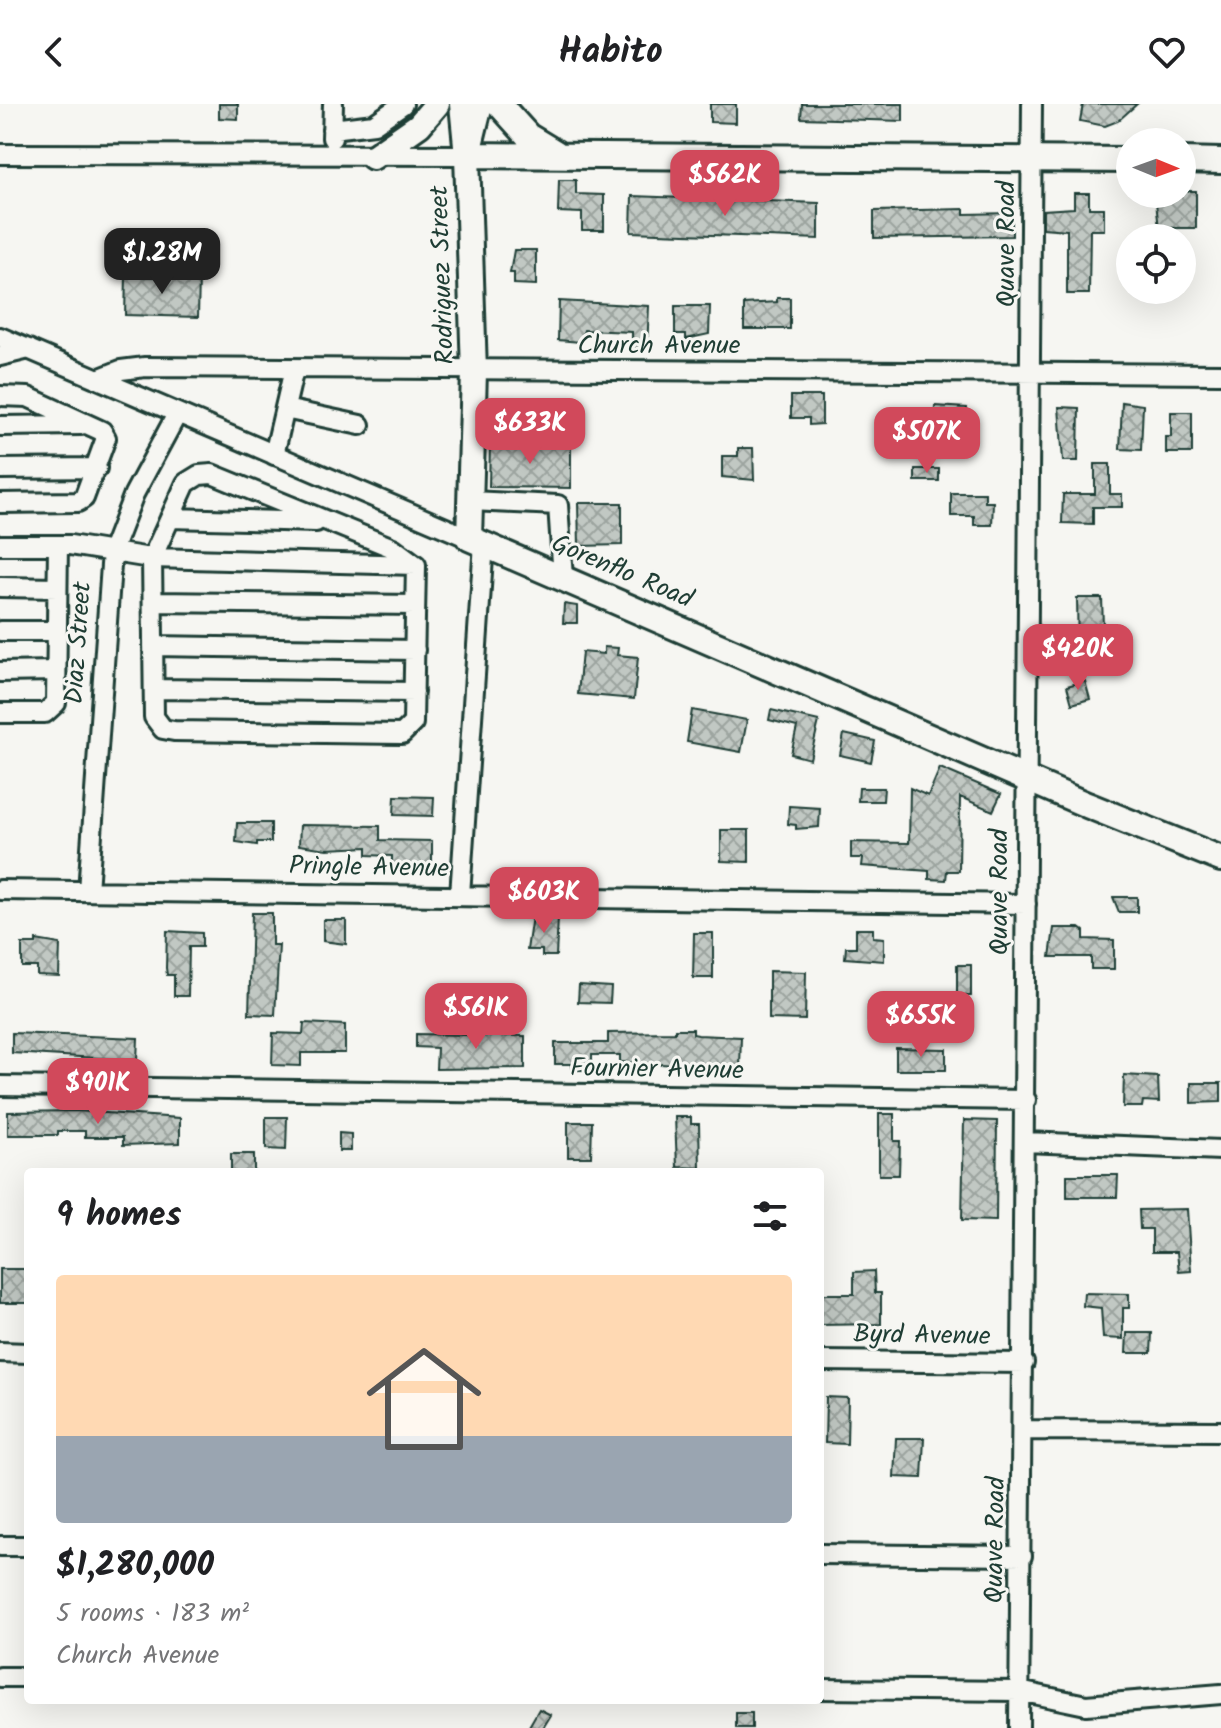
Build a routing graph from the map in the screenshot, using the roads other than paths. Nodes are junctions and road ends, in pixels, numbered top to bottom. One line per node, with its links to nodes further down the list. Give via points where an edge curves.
1 (333, 104): 8 (street)
2 (403, 104): 8 (street, via 374,124)
3 (437, 104): 13 (main road, via 419,125)
4 (462, 104): 11 (main road, Rodriguez Street)
5 (480, 104): 11 (main road, Rodriguez Street)
6 (499, 104): 10 (main road, via 528,136)
7 (1032, 104): 14 (street, Quave Road)
8 (332, 129): 12 (street)
9 (0, 154): 12 (street)
10 (558, 154): 11 (main road); 14 (main road)
11 (467, 155): 13 (street); 22 (main road, Rodriguez Street)
12 (332, 156): 13 (street)
13 (373, 157)
14 (1033, 158): 15 (main road); 23 (street, Quave Road)
15 (1116, 160)
16 (1196, 160): 17 (main road)
17 (1221, 161)
18 (0, 337): 19 (street, Gorenflo Road)
19 (29, 349): 20 (street); 25 (street, Gorenflo Road)
20 (0, 356)
21 (294, 369): 22 (street, Church Avenue); 25 (street, Church Avenue, via 145,367); 27 (street)
22 (474, 372): 23 (street, Church Avenue); 35 (main road, Rodriguez Street)
23 (1032, 372): 24 (street, Church Avenue); 59 (street, Quave Road)
24 (1221, 374)
25 (98, 379): 28 (street, Gorenflo Road)
26 (0, 396): 29 (street, via 28,397)
27 (285, 409): 30 (street); 32 (street)
28 (177, 414): 32 (street, Gorenflo Road); 42 (street, Diaz Street, via 134,494)
29 (88, 425): 31 (street); 33 (street, via 106,438)
30 (360, 425)
31 (0, 426)
32 (274, 455): 39 (street, Gorenflo Road)
33 (97, 468): 34 (street); 36 (street, via 78,502)
34 (0, 469)
35 (470, 501): 39 (main road, Rodriguez Street); 45 (street, via 558,505)
36 (0, 503)
37 (170, 518): 38 (street); 38 (street, via 186,483 212,474); 43 (street)
38 (327, 523): 44 (street, via 393,548)
39 (476, 541): 45 (main road, Gorenflo Road); 63 (street, Rodriguez Street)
40 (0, 545): 41 (street)
41 (58, 545): 42 (street); 47 (street)
42 (112, 551): 43 (street); 62 (street, Diaz Street)
43 (152, 558): 44 (street); 48 (street)
44 (416, 565): 49 (street)
45 (563, 578): 59 (main road, Gorenflo Road)
46 (0, 587): 47 (street)
47 (57, 588): 51 (street)
48 (153, 602): 49 (street); 52 (street)
49 (415, 605): 53 (street)
50 (0, 631): 51 (street)
51 (57, 631): 54 (street)
52 (153, 646): 53 (street); 56 (street)
53 (415, 650): 57 (street)
54 (56, 671): 55 (street); 58 (street, via 52,710)
55 (0, 672)
56 (154, 689): 57 (street); 57 (street, via 154,717 163,729 372,734 409,731)
57 (414, 692)
58 (0, 713)
59 (1027, 778): 60 (main road, Gorenflo Road); 64 (street, Quave Road)
60 (1221, 859)
61 (0, 890): 62 (street, Pringle Avenue)
62 (88, 891): 63 (street, Pringle Avenue)
63 (460, 895): 64 (street, Pringle Avenue)
64 (1026, 904): 66 (street, Quave Road)
65 (0, 1086): 66 (street, Fournier Avenue)
66 (1026, 1100): 67 (street, Quave Road)
67 (1025, 1142): 68 (street); 72 (street, Quave Road)
68 (1221, 1150)
69 (0, 1352): 70 (street)
70 (24, 1353)
71 (824, 1361): 72 (street, Byrd Avenue)
72 (1024, 1363): 73 (street, Quave Road)
73 (1023, 1430): 74 (street); 78 (street, Quave Road)
74 (1221, 1431)
75 (0, 1546): 76 (street)
76 (24, 1546)
77 (824, 1554): 78 (street)
78 (1022, 1556): 82 (street, Quave Road)
79 (0, 1677): 80 (street)
80 (24, 1677)
81 (824, 1689): 82 (street)
82 (1019, 1691): 83 (street, via 1086,1705); 84 (street, Quave Road)
83 (1221, 1694)
84 (1019, 1728)

